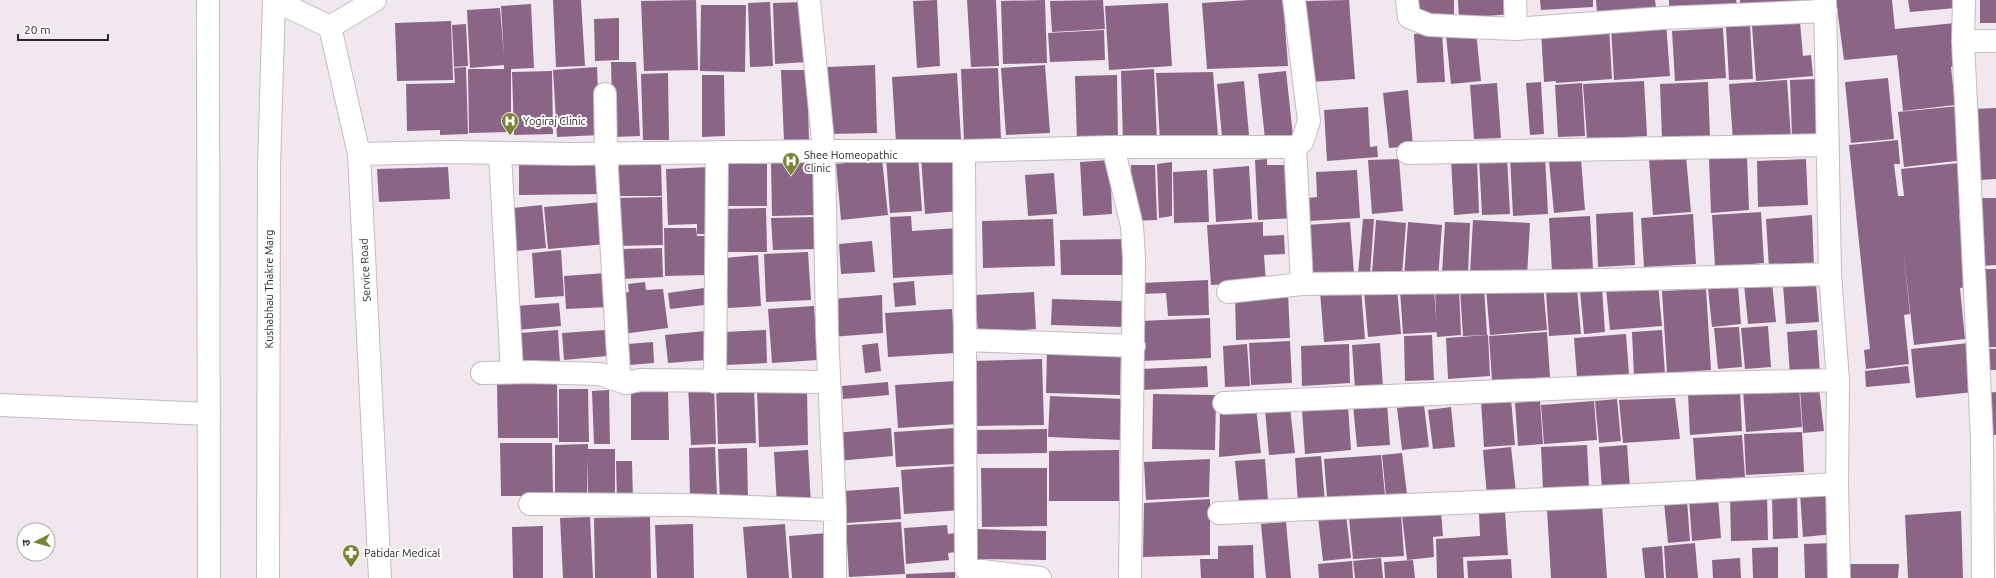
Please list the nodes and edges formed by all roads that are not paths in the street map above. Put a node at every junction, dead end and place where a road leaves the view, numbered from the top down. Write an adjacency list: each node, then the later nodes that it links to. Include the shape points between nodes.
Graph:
1 (208, 0): 39 (street)
2 (274, 0): 11 (street); 46 (street, Kushabhau Thakre Marg, via 269,166)
3 (375, 0): 11 (street)
4 (809, 0): 19 (street)
5 (1294, 0): 18 (street, via 1309,121 1302,142)
6 (1407, 0): 12 (street, via 1409,17 1429,25)
7 (1515, 0): 12 (street)
8 (1964, 0): 13 (street)
9 (1826, 6): 10 (street); 16 (street)
10 (1663, 9): 12 (street)
11 (330, 27): 23 (street, Service Road)
12 (1516, 29)
13 (1964, 41): 14 (street); 40 (street)
14 (1996, 41)
15 (605, 94): 25 (street)
16 (1828, 145): 22 (street); 26 (street)
17 (1113, 147): 18 (street); 20 (street); 30 (street, via 1132,226)
18 (1295, 147): 27 (street)
19 (824, 151): 20 (street); 21 (street); 35 (street)
20 (964, 151): 29 (street)
21 (717, 153): 25 (street); 34 (street)
22 (1408, 153)
23 (359, 154): 24 (street); 47 (street, Service Road)
24 (500, 154): 25 (street); 31 (street)
25 (606, 154): 36 (street, via 619,373)
26 (1830, 274): 27 (street, via 1567,281); 33 (street)
27 (1302, 284): 28 (street)
28 (1228, 292)
29 (965, 340): 30 (street); 49 (street, via 966,568)
30 (1134, 346): 50 (street)
31 (512, 372): 32 (street); 36 (street, via 600,374)
32 (482, 373)
33 (1838, 380): 37 (street, via 1669,384); 41 (street)
34 (715, 382): 35 (street); 36 (street, via 640,380)
35 (828, 382): 43 (street)
36 (626, 383)
37 (1224, 403)
38 (0, 405): 39 (street)
39 (209, 414): 45 (street)
40 (1989, 440): 52 (street)
41 (1837, 484): 44 (street); 51 (street)
42 (530, 504): 43 (street, via 686,505)
43 (835, 510): 48 (street)
44 (1219, 513)
45 (209, 578)
46 (268, 578)
47 (380, 578)
48 (835, 578)
49 (1040, 578)
50 (1130, 578)
51 (1839, 578)
52 (1983, 578)

